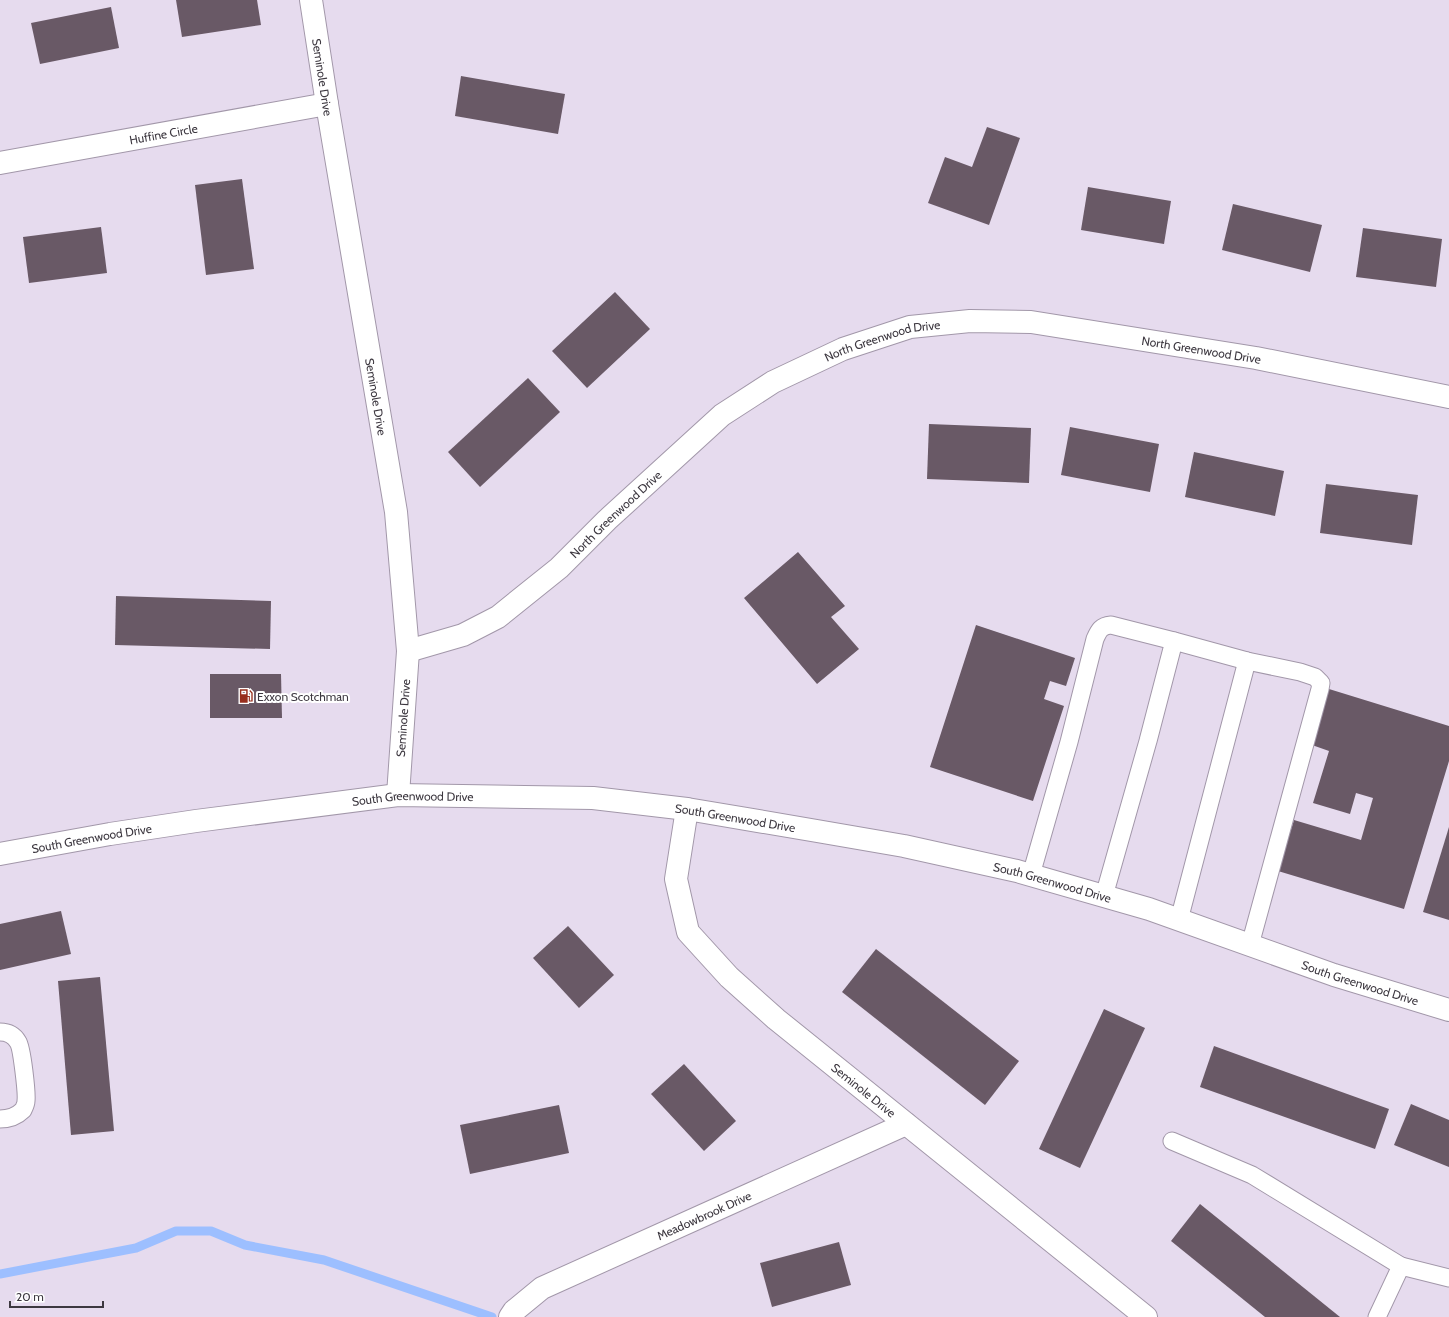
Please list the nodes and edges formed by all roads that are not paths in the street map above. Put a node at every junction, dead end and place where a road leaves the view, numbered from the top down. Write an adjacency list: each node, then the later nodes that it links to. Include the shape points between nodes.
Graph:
1 (311, 0): 2 (street, Seminole Drive)
2 (327, 104): 3 (street, Huffine Circle); 6 (street, Seminole Drive, via 396,512)
3 (0, 163)
4 (1449, 397): 6 (street, North Greenwood Drive, via 1256,358 1031,322 970,321 910,327 843,349 773,382 722,415 607,520 559,568 498,617 463,635)
5 (1174, 641): 7 (lane); 11 (lane, via 1111,625 1099,629); 12 (lane)
6 (408, 651): 8 (street, Seminole Drive)
7 (1247, 661): 13 (lane); 14 (lane, via 1300,672 1315,677 1321,683)
8 (398, 795): 9 (street, South Greenwood Drive, via 593,798); 10 (street, South Greenwood Drive, via 196,821)
9 (687, 809): 11 (street, South Greenwood Drive, via 904,846); 18 (street, Seminole Drive, via 676,879 688,932 729,977 776,1019)
10 (0, 854)
11 (1031, 876): 12 (street, South Greenwood Drive)
12 (1104, 896): 13 (street, South Greenwood Drive)
13 (1179, 920): 14 (street, South Greenwood Drive)
14 (1250, 945): 15 (street, South Greenwood Drive, via 1334,975)
15 (1449, 1010)
16 (0, 1032): 17 (lane, via 7,1032 19,1043 26,1101 23,1109 13,1117)
17 (0, 1119)
18 (906, 1124): 22 (street, Meadowbrook Drive, via 542,1288); 23 (street, Seminole Drive)
19 (1172, 1141): 20 (lane, via 1252,1175)
20 (1401, 1266): 21 (lane); 24 (lane)
21 (1449, 1278)
22 (512, 1314)
23 (1146, 1317)
24 (1377, 1317)

